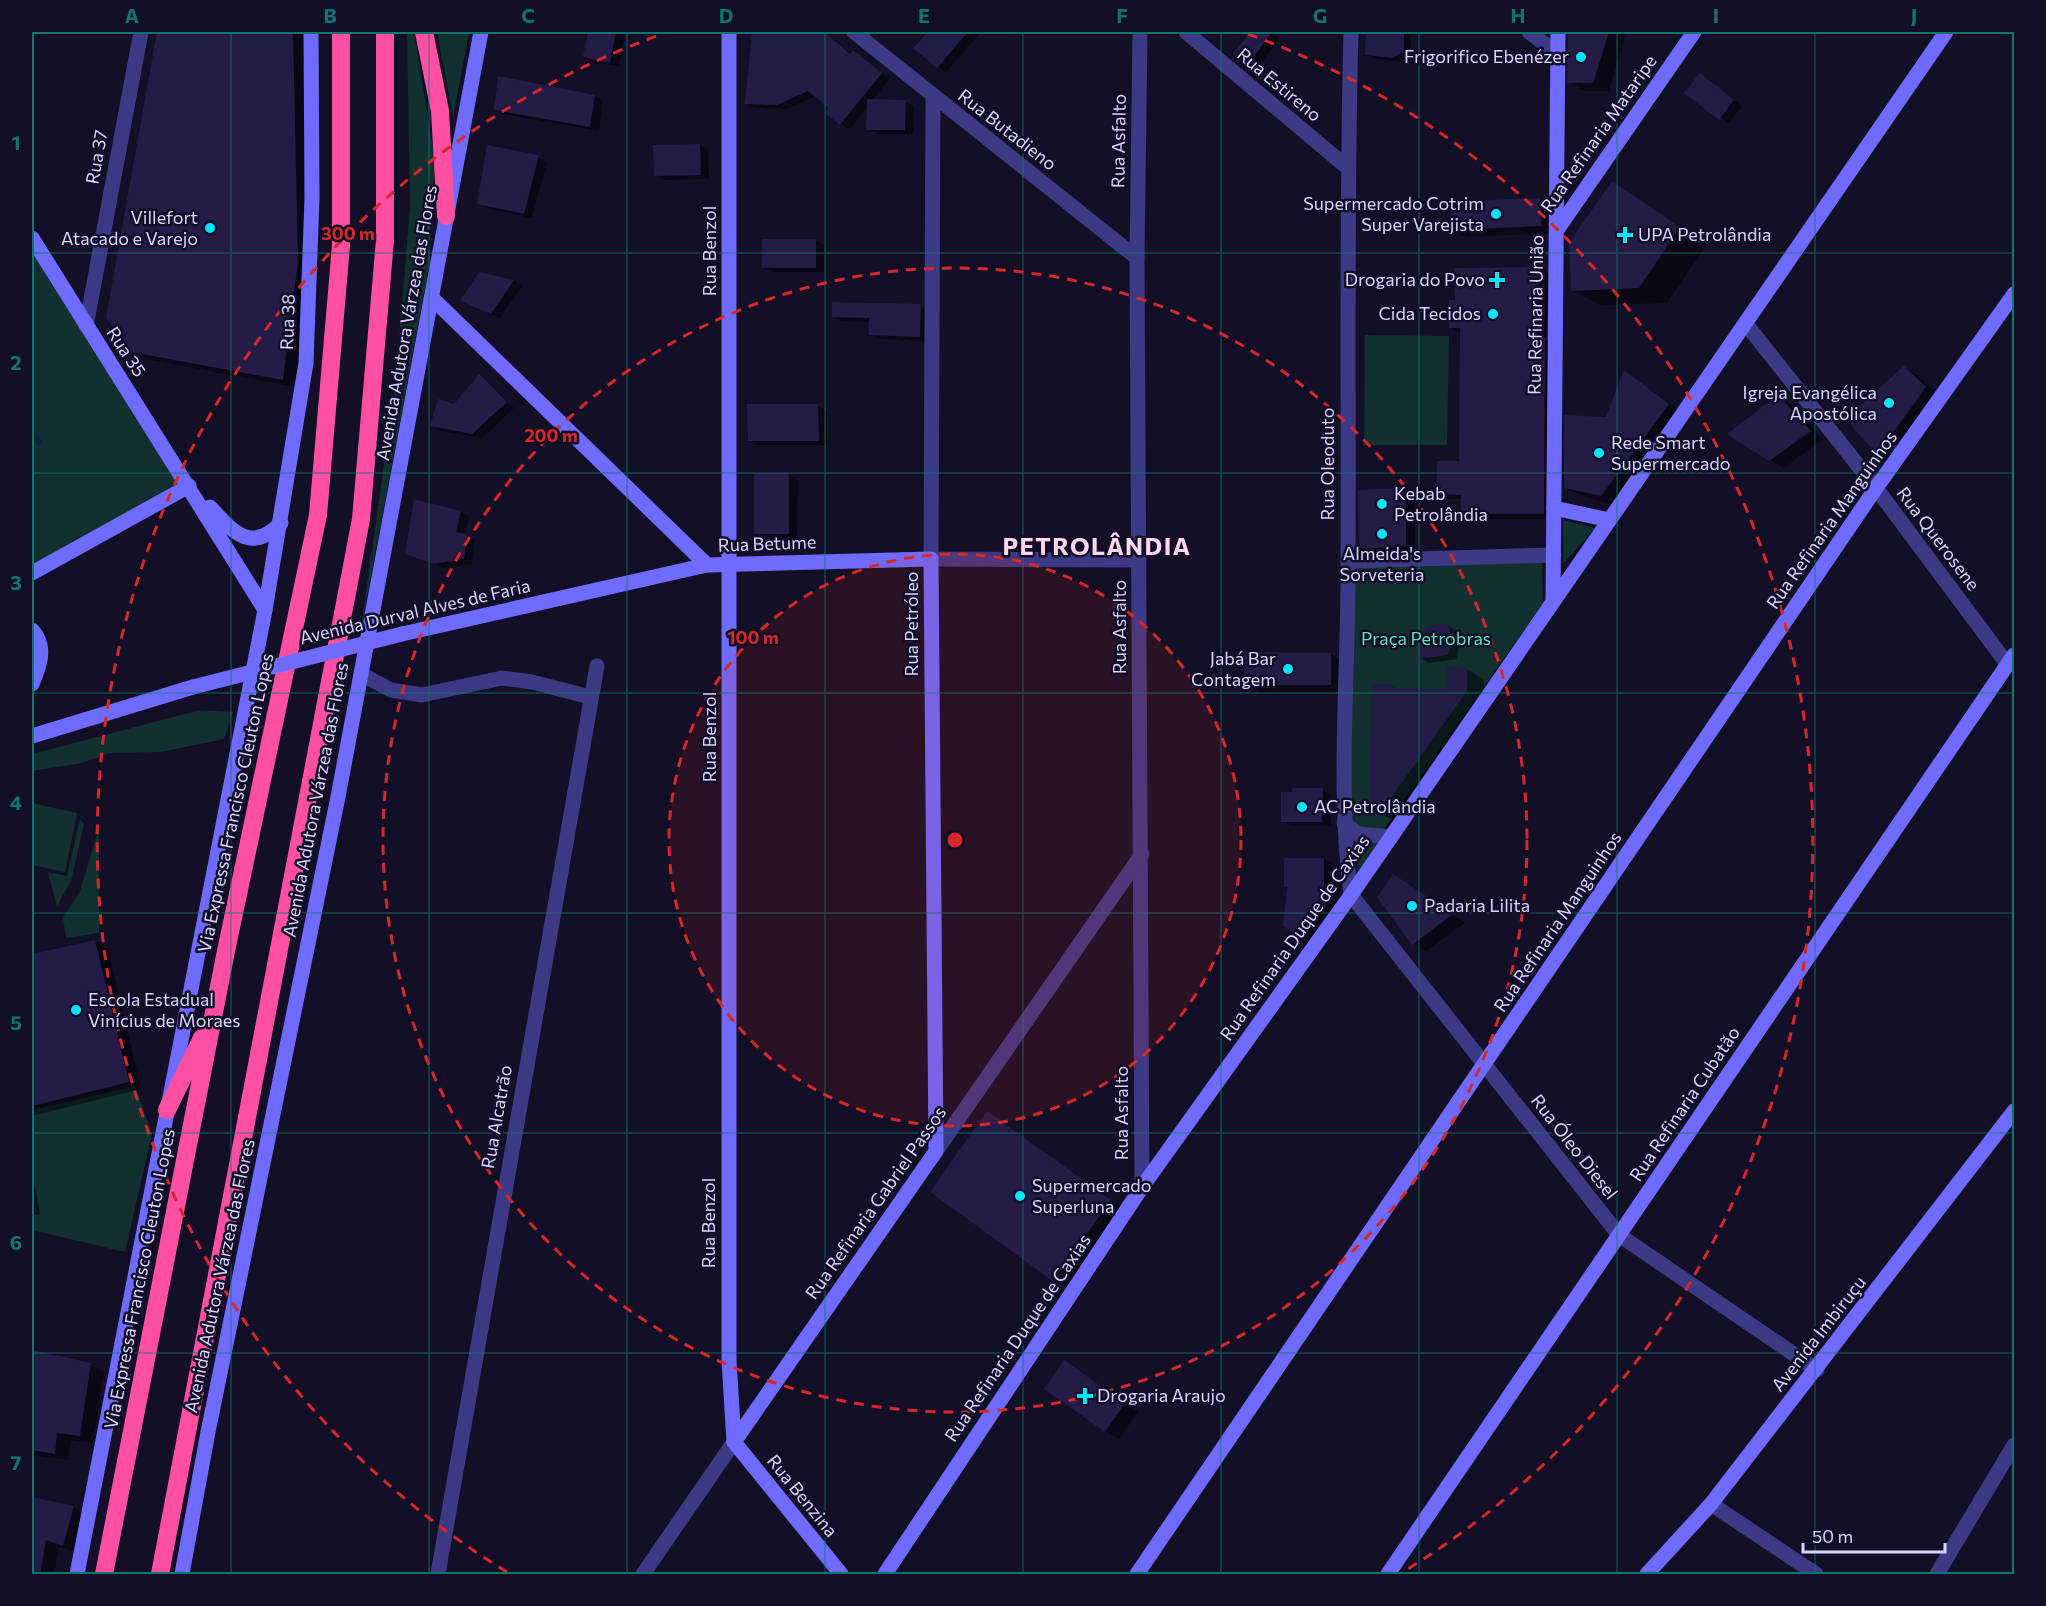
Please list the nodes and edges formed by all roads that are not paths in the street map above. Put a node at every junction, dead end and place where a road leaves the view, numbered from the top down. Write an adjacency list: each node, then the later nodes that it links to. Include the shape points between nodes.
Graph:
1 (141, 32): 26 (street, Rua 37)
2 (311, 32): 31 (street, Rua 38, via 312,198 306,363)
3 (342, 32): 52 (highway, Via Expressa Francisco Cleuton Lopes, via 341,245 318,515)
4 (385, 32): 65 (highway, via 385,240 361,519)
5 (424, 32): 19 (highway, via 440,111)
6 (481, 32): 19 (street, Avenida Adutora Várzea das Flores)
7 (729, 32): 36 (street, Rua Benzol)
8 (854, 32): 17 (street, Rua Butadieno)
9 (1140, 32): 22 (street, Rua Asfalto)
10 (1186, 32): 18 (street, Rua Estireno)
11 (1351, 32): 18 (street, Rua Oleoduto)
12 (1529, 32): 16 (street)
13 (1558, 32): 16 (street, Rua Refinaria União)
14 (1694, 32): 20 (street, Rua Refinaria Mataripe)
15 (1946, 32): 25 (street, Rua Refinaria Duque de Caxias)
16 (1558, 54): 20 (street, Rua Refinaria União)
17 (933, 97): 22 (street, Rua Butadieno); 33 (street, Rua Petróleo)
18 (1348, 168): 35 (street, Rua Oleoduto)
19 (446, 216): 24 (street, Avenida Adutora Várzea das Flores)
20 (1557, 230): 29 (street, Rua Refinaria União)
21 (32, 238): 26 (street, Rua 35)
22 (1137, 258): 34 (street, Rua Asfalto)
23 (2014, 294): 28 (street, Rua Refinaria Manguinhos)
24 (433, 299): 37 (street, Rua Betume); 44 (street, Avenida Adutora Várzea das Flores)
25 (1746, 324): 28 (street, Rua Querosene); 30 (street, Rua Refinaria Duque de Caxias)
26 (86, 326): 27 (street, Rua 35)
27 (189, 486): 31 (street, Rua 35, via 228,527 251,539 268,536); 38 (street); 40 (street, Rua 35)
28 (1876, 488): 42 (street, Rua Querosene); 53 (street, Rua Refinaria Manguinhos)
29 (1554, 508): 30 (street); 32 (street, Rua Refinaria União)
30 (1609, 520): 39 (street, Rua Refinaria Duque de Caxias)
31 (281, 523): 40 (street, Rua 38)
32 (1554, 555): 35 (street); 39 (street, Rua Refinaria União)
33 (931, 559): 34 (street, Rua Betume); 36 (street, Rua Betume); 56 (street, Rua Petróleo)
34 (1139, 560): 50 (street, Rua Asfalto)
35 (1348, 561): 48 (street, Rua Oleoduto)
36 (730, 565): 37 (street, Rua Betume); 60 (street, Rua Benzol, via 729,1361)
37 (706, 566): 47 (street, Avenida Durval Alves de Faria, bridge, via 402,634 193,687)
38 (32, 573)
39 (1553, 600): 49 (street, Rua Refinaria Duque de Caxias)
40 (265, 610): 54 (street)
41 (32, 630): 45 (street, via 42,651)
42 (2011, 660): 58 (street, Rua Refinaria Cubatão)
43 (597, 666): 46 (street, Rua Alcatrão)
44 (361, 674): 46 (street, via 390,690 422,695 502,678); 66 (street, Avenida Adutora Várzea das Flores)
45 (32, 684)
46 (590, 697): 67 (street, Rua Alcatrão)
47 (32, 736)
48 (1344, 824): 49 (street, via 1358,834); 51 (street, Rua Oleoduto)
49 (1391, 837): 51 (street, Rua Refinaria Duque de Caxias)
50 (1142, 854): 56 (street, Rua Refinaria Gabriel Passos); 57 (street, Rua Asfalto)
51 (1351, 895): 53 (street, Rua Óleo Diesel); 57 (street, Rua Refinaria Duque de Caxias)
52 (213, 1014): 54 (highway); 64 (highway, Via Expressa Francisco Cleuton Lopes)
53 (1485, 1065): 58 (street, Rua Óleo Diesel); 71 (street, Rua Refinaria Manguinhos)
54 (167, 1110): 63 (street)
55 (2014, 1111): 59 (street, Avenida Imbiruçu)
56 (936, 1151): 60 (street, Rua Refinaria Gabriel Passos)
57 (1142, 1186): 70 (street, Rua Refinaria Duque de Caxias)
58 (1619, 1235): 59 (street, Rua Óleo Diesel); 72 (street, Rua Refinaria Cubatão)
59 (1817, 1370): 62 (street, Avenida Imbiruçu)
60 (734, 1443): 68 (street, Rua Refinaria Gabriel Passos); 69 (street, Rua Benzina)
61 (2014, 1445): 75 (street)
62 (1711, 1504): 73 (street, Avenida Imbiruçu); 74 (street)
63 (77, 1575)
64 (104, 1575)
65 (160, 1575)
66 (182, 1575)
67 (438, 1575)
68 (643, 1575)
69 (841, 1575)
70 (885, 1575)
71 (1137, 1575)
72 (1388, 1575)
73 (1647, 1575)
74 (1816, 1575)
75 (1937, 1575)

